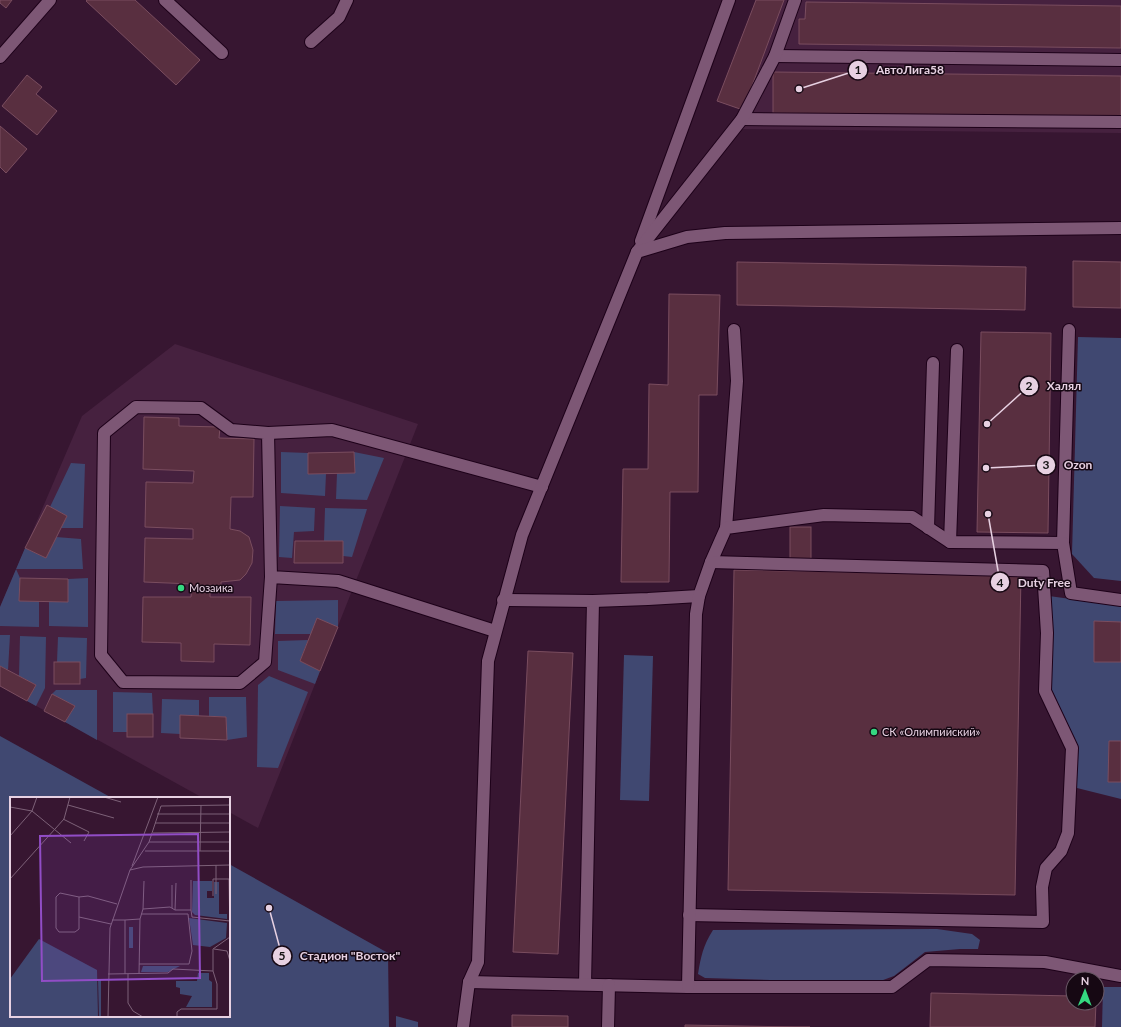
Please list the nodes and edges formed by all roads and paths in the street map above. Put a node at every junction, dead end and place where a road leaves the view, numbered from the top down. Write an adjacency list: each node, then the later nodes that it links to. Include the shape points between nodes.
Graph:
1 (50, 0): 9 (street)
2 (165, 0): 7 (street)
3 (347, 0): 6 (street, via 339,17)
4 (729, 0): 14 (street)
5 (796, 0): 8 (street)
6 (311, 42)
7 (222, 53)
8 (775, 56): 10 (street); 11 (street)
9 (0, 57)
10 (1121, 60)
11 (742, 119): 12 (street); 14 (street)
12 (1121, 122)
13 (1121, 228): 14 (street, via 725,233 687,237)
14 (637, 252): 20 (street)
15 (734, 330): 21 (street, via 737,381)
16 (1069, 330): 24 (street)
17 (957, 350): 23 (street)
18 (933, 363): 22 (street)
19 (268, 433): 20 (street, via 332,430); 26 (street); 26 (street, via 231,430 201,408 136,407 104,433 101,655 123,682 240,683 265,662)
20 (542, 487): 28 (street, via 522,535)
21 (726, 528): 22 (street, via 824,515 912,517); 25 (street)
22 (928, 528): 23 (street)
23 (950, 542): 24 (street)
24 (1063, 544): 29 (street, via 1071,593)
25 (711, 562): 27 (street); 32 (street, via 1042,571 1047,633 1045,690 1072,748 1068,833 1061,851 1046,868 1042,887 1044,922)
26 (271, 577): 31 (street, via 338,580)
27 (699, 596): 30 (street); 32 (street, via 696,614)
28 (504, 600): 30 (street); 31 (street)
29 (1121, 600)
30 (593, 601): 35 (street)
31 (495, 631): 34 (street, via 488,661 478,962)
32 (689, 915): 37 (street)
33 (1121, 976): 37 (street, via 1045,962 928,960 892,987)
34 (469, 982): 35 (street); 38 (street)
35 (585, 984): 36 (street)
36 (609, 985): 37 (street); 39 (street)
37 (688, 987)
38 (463, 1027)
39 (608, 1027)

